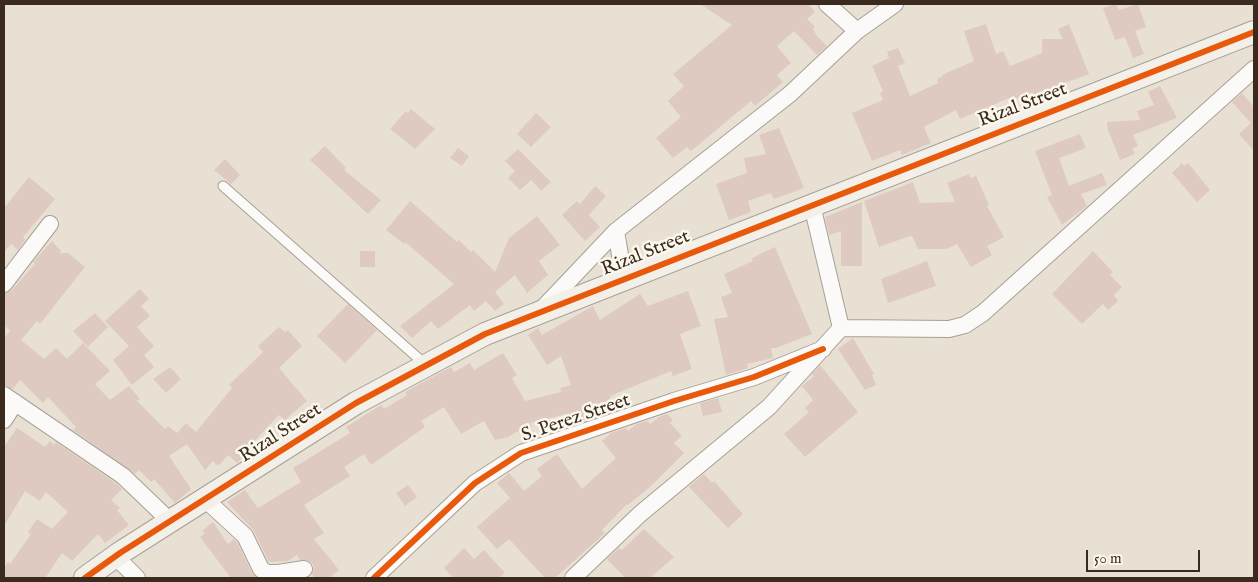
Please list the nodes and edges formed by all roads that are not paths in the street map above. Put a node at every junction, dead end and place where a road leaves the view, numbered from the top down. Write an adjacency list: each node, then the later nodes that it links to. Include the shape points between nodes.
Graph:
1 (827, 4): 3 (street)
2 (895, 4): 3 (street)
3 (857, 31): 9 (street, via 790,94)
4 (1252, 37): 7 (street, Rizal Street)
5 (1254, 69): 13 (street, via 983,313 965,325 949,329)
6 (223, 186): 15 (lane)
7 (812, 205): 10 (street, Rizal Street); 13 (street)
8 (50, 224): 11 (street)
9 (616, 231): 10 (street); 12 (street)
10 (624, 279): 12 (street, Rizal Street)
11 (4, 284)
12 (540, 312): 15 (street, Rizal Street, via 484,334)
13 (842, 328): 14 (street)
14 (823, 349): 24 (street, S. Perez Street, via 754,377 674,400 521,453 476,482); 25 (street, via 769,407 640,514)
15 (426, 365): 18 (street, Rizal Street, via 356,403)
16 (9, 399): 17 (street); 19 (street, via 123,476)
17 (4, 420)
18 (206, 500): 19 (street, Rizal Street); 21 (street, via 245,536 261,569 267,573)
19 (171, 522): 20 (street, Rizal Street)
20 (115, 556): 22 (street, Rizal Street); 23 (street)
21 (304, 569)
22 (85, 578)
23 (137, 578)
24 (374, 578)
25 (573, 578)

